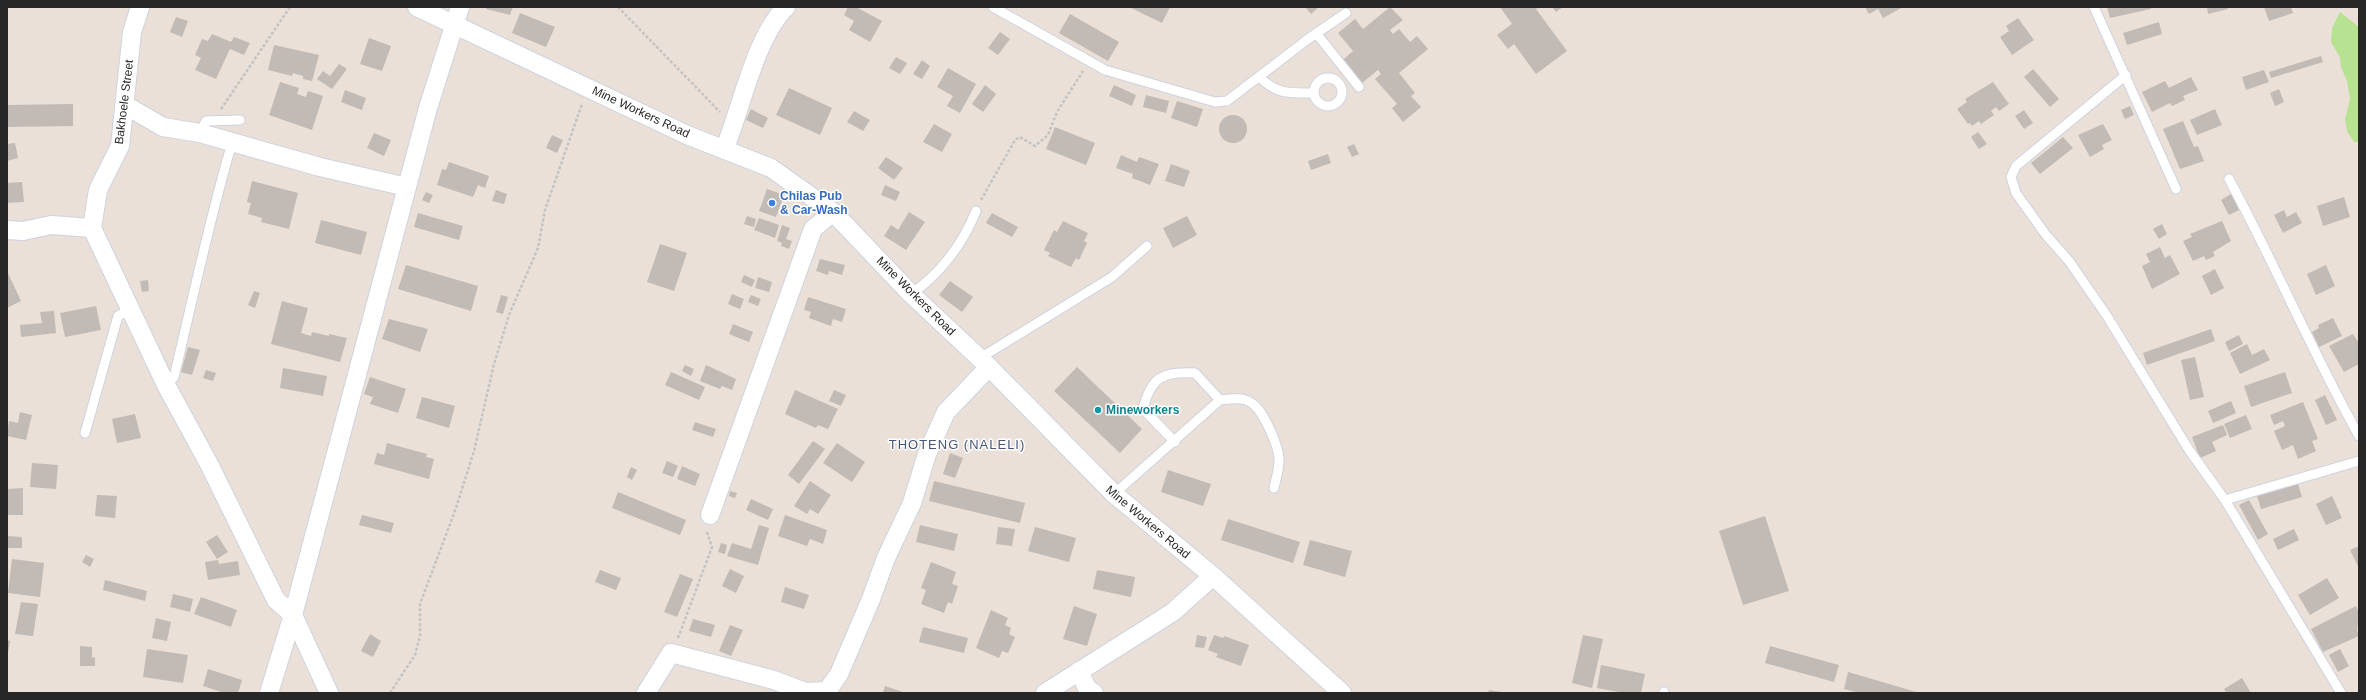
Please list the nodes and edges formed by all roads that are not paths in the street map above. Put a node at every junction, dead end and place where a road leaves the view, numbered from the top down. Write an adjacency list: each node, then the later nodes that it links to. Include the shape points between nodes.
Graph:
1 (140, 7): 15 (street, Bakhoele Street, via 132,32)
2 (417, 7): 7 (street, Mine Workers Road)
3 (786, 7): 19 (street, via 766,37 746,84 736,122)
4 (994, 7): 10 (lane, via 1105,70 1215,102 1227,101)
5 (2094, 7): 9 (lane)
6 (1346, 13): 8 (lane)
7 (458, 15): 19 (street, Mine Workers Road, via 586,86); 21 (street, via 428,108)
8 (1316, 33): 10 (lane); 11 (lane)
9 (2126, 75): 22 (lane); 40 (lane, via 2016,166 2011,177 2016,193 2046,235 2069,261 2107,316 2185,443)
10 (1259, 77): 14 (lane, via 1280,92)
11 (1351, 78): 12 (lane); 13 (lane)
12 (1341, 86): 14 (lane, via 1332,78 1326,78 1318,83); 14 (lane, via 1341,98 1333,106 1322,105)
13 (1359, 88)
14 (1314, 92)
15 (125, 105): 17 (street, via 163,127); 25 (street, Bakhoele Street, via 120,146 98,190)
16 (240, 120): 17 (lane, via 206,121)
17 (200, 133): 18 (street)
18 (232, 143): 21 (street); 32 (lane, via 211,213 201,270 174,377)
19 (724, 150): 24 (street, Mine Workers Road, via 771,168)
20 (2229, 179): 35 (lane)
21 (407, 187): 43 (street)
22 (2176, 189)
23 (976, 211): 29 (lane, via 968,233 949,259 924,285)
24 (834, 212): 29 (street, Mine Workers Road); 41 (street, via 813,229)
25 (92, 228): 26 (street, via 51,225); 30 (street)
26 (15, 231): 27 (street)
27 (7, 238)
28 (1147, 246): 31 (lane, via 1112,277)
29 (911, 294): 31 (street, Mine Workers Road)
30 (130, 309): 32 (street); 34 (lane, via 118,316)
31 (985, 363): 39 (street, Mine Workers Road); 47 (street, via 946,412 927,454 912,503 886,558 839,674 827,691 805,692 774,680 672,653)
32 (166, 385): 43 (street, via 276,600)
33 (1220, 400): 36 (lane); 36 (lane, via 1195,373 1176,372 1159,378 1148,390 1143,409); 38 (lane, via 1241,398 1253,403 1264,418 1279,459)
34 (85, 433)
35 (2359, 436)
36 (1175, 442): 39 (lane)
37 (2359, 460): 40 (lane)
38 (1274, 488)
39 (1114, 494): 42 (street, Mine Workers Road)
40 (2225, 500): 51 (lane)
41 (710, 515)
42 (1213, 576): 44 (street, via 1173,612); 50 (street, Mine Workers Road)
43 (293, 615): 45 (street); 46 (street)
44 (1079, 671): 48 (street); 49 (street, via 1087,688)
45 (269, 693)
46 (329, 693)
47 (646, 693)
48 (1044, 693)
49 (1094, 693)
50 (1342, 693)
51 (2341, 693)

